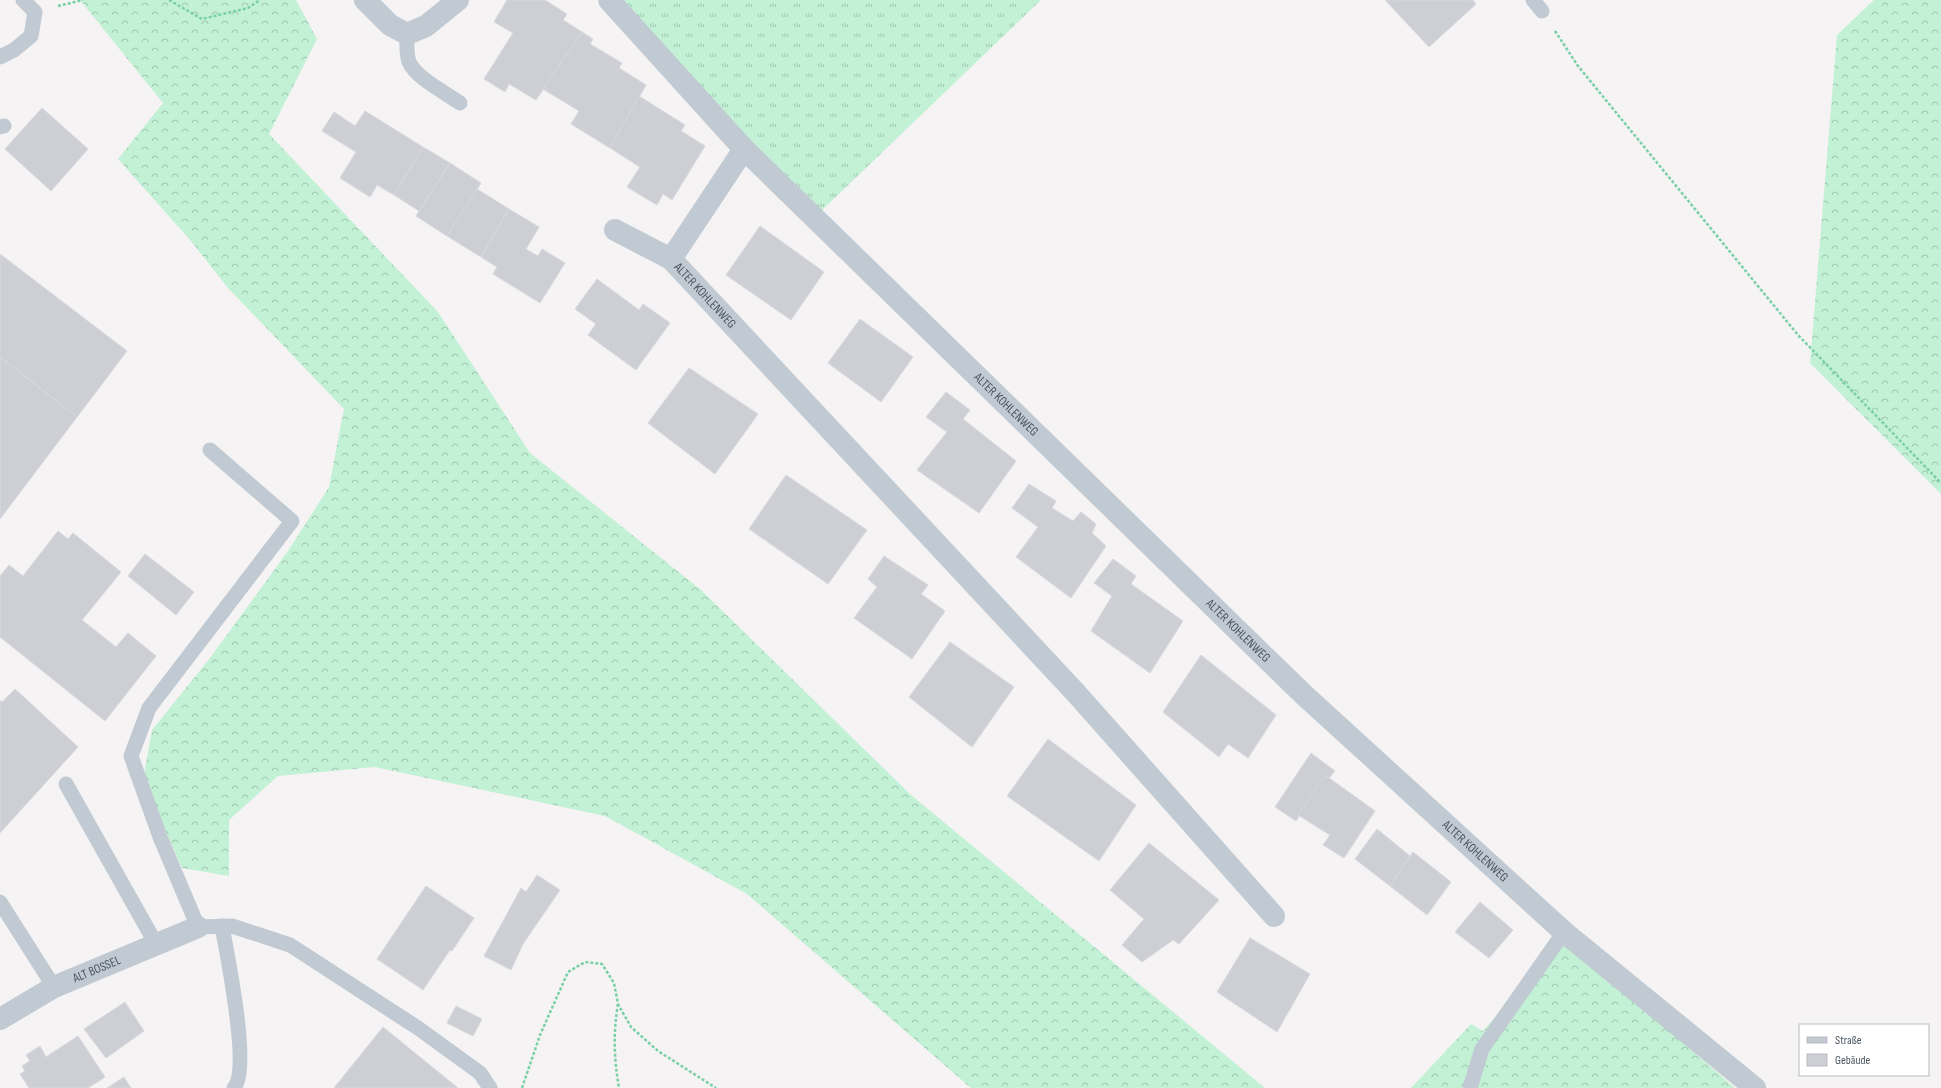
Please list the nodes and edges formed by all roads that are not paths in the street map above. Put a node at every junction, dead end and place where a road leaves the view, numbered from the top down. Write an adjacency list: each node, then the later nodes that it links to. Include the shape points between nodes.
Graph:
1 (23, 0): 6 (lane, via 35,12 31,36 14,50)
2 (365, 0): 5 (street, via 390,25)
3 (458, 0): 5 (street, via 426,26)
4 (609, 0): 8 (street, ALTER KOHLENWEG)
5 (407, 34): 7 (lane, via 409,63 421,77)
6 (0, 56)
7 (460, 103)
8 (744, 149): 10 (street, ALTER KOHLENWEG); 17 (street, ALTER KOHLENWEG, via 1303,694)
9 (615, 230): 10 (street, ALTER KOHLENWEG)
10 (671, 259): 14 (street, ALTER KOHLENWEG, via 1075,692)
11 (210, 450): 16 (lane, via 292,521 149,708 131,756 160,837)
12 (66, 784): 18 (lane)
13 (0, 902): 19 (lane)
14 (1274, 916)
15 (222, 926): 16 (lane); 21 (lane, via 240,1044 241,1070); 22 (lane, via 232,926 290,945 418,1028 480,1073)
16 (198, 927): 18 (street, ALT BOSSEL)
17 (1564, 932): 23 (lane, via 1482,1049); 24 (street, ALTER KOHLENWEG)
18 (156, 944): 19 (street, ALT BOSSEL)
19 (54, 987): 20 (street, ALT BOSSEL)
20 (0, 1019)
21 (234, 1088)
22 (490, 1088)
23 (1470, 1088)
24 (1755, 1088)

